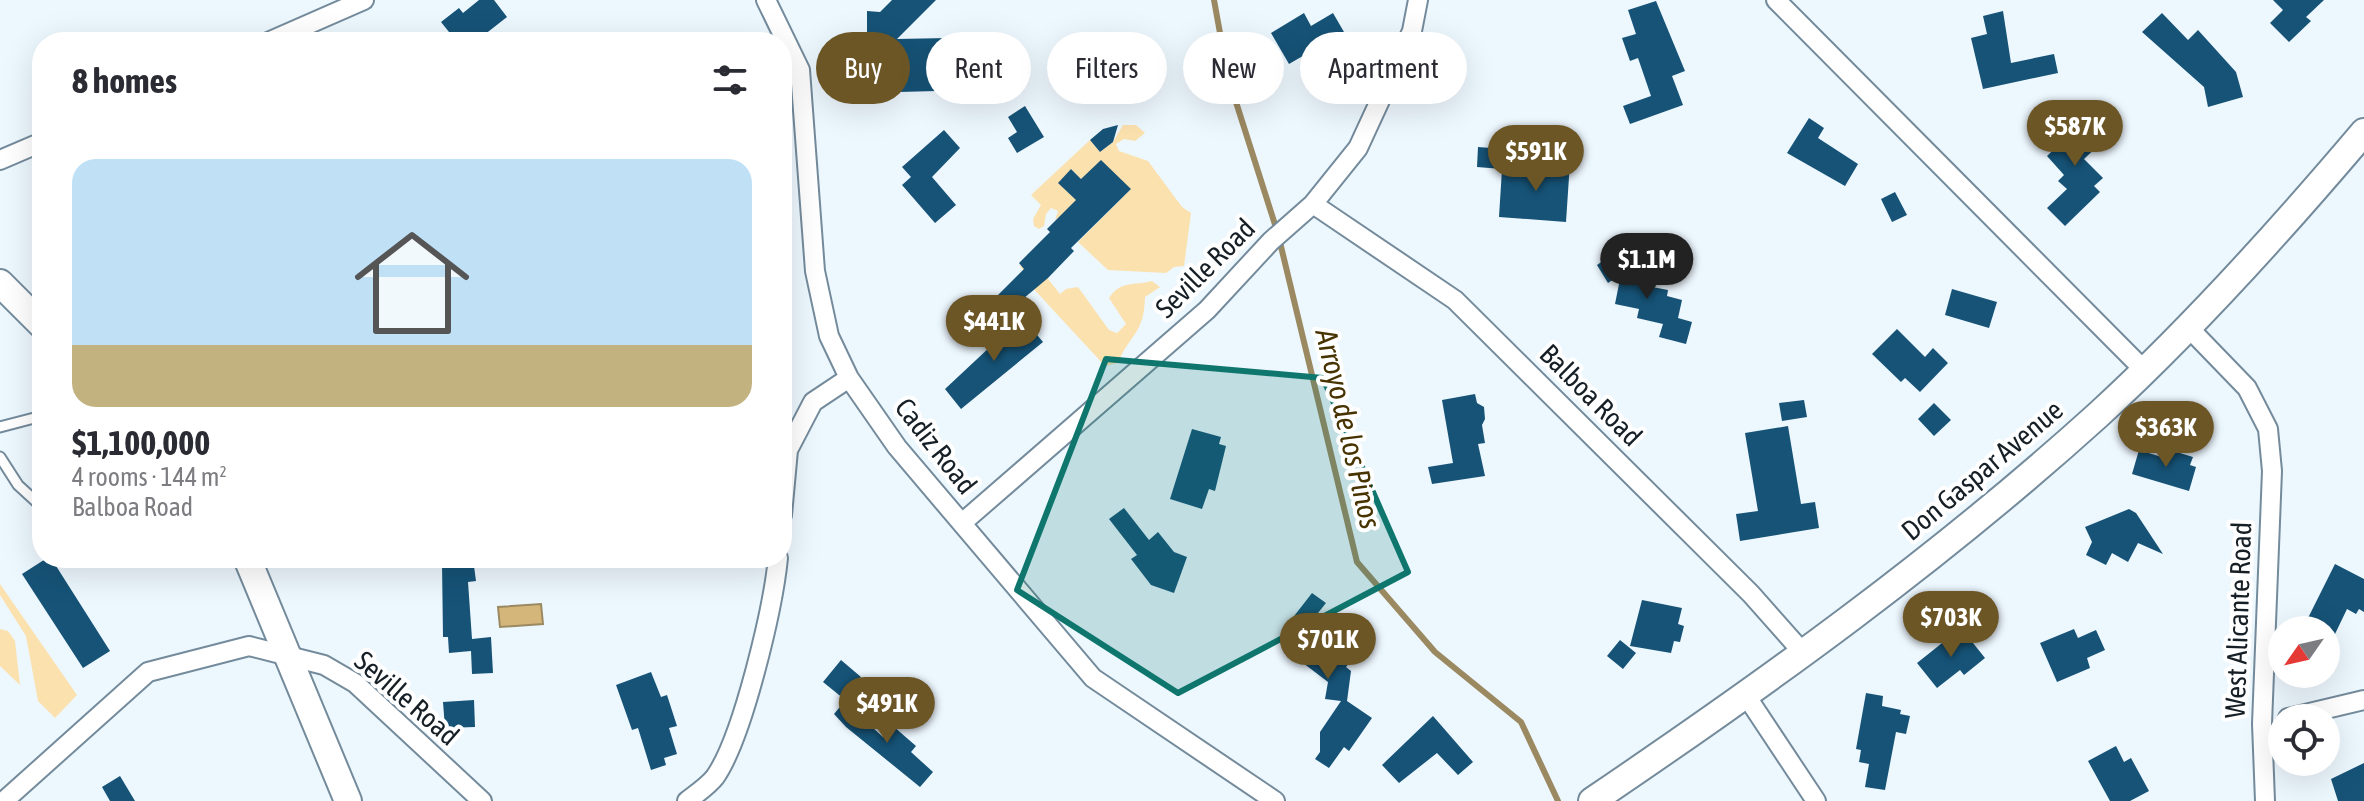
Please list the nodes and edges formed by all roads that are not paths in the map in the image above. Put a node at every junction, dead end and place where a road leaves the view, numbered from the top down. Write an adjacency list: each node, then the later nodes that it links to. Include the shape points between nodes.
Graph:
1 (364, 0): 5 (street)
2 (766, 0): 6 (street, Cadiz Road)
3 (1418, 0): 11 (street, Seville Road, via 1412,31 1358,148)
4 (1776, 0): 15 (street)
5 (291, 32)
6 (782, 32)
7 (792, 54): 16 (street, Cadiz Road, via 800,70 815,271 829,336)
8 (2364, 132): 14 (street, Don Gaspar Avenue)
9 (32, 146): 10 (street)
10 (0, 160)
11 (1313, 204): 22 (street, Seville Road, via 1207,310); 26 (street, Balboa Road, via 1455,300 1751,594)
12 (0, 283): 13 (street)
13 (32, 315)
14 (2187, 326): 15 (street, Don Gaspar Avenue); 31 (street, West Alicante Road, via 2247,388 2268,429 2272,471)
15 (2145, 371): 26 (street, Don Gaspar Avenue, via 1977,518)
16 (849, 378): 19 (street, via 813,402); 22 (street, Cadiz Road, via 897,447)
17 (32, 419): 18 (lane)
18 (0, 427)
19 (792, 442)
20 (0, 457): 21 (lane)
21 (32, 498)
22 (962, 523): 36 (street, Cadiz Road, via 1093,678)
23 (251, 568): 25 (street)
24 (777, 568): 35 (street, via 733,744 714,779)
25 (287, 653): 32 (street, Seville Road, via 249,646 148,672); 33 (street); 34 (street, Seville Road, via 355,683)
26 (1805, 655): 27 (street, Don Gaspar Avenue)
27 (1747, 697): 37 (street, Don Gaspar Avenue); 38 (street)
28 (2364, 700): 29 (street)
29 (2340, 706)
30 (2268, 723): 31 (street)
31 (2262, 724): 39 (street, West Alicante Road)
32 (4, 801)
33 (348, 801)
34 (482, 801)
35 (687, 801)
36 (1275, 801)
37 (1592, 801)
38 (1816, 801)
39 (2265, 801)

